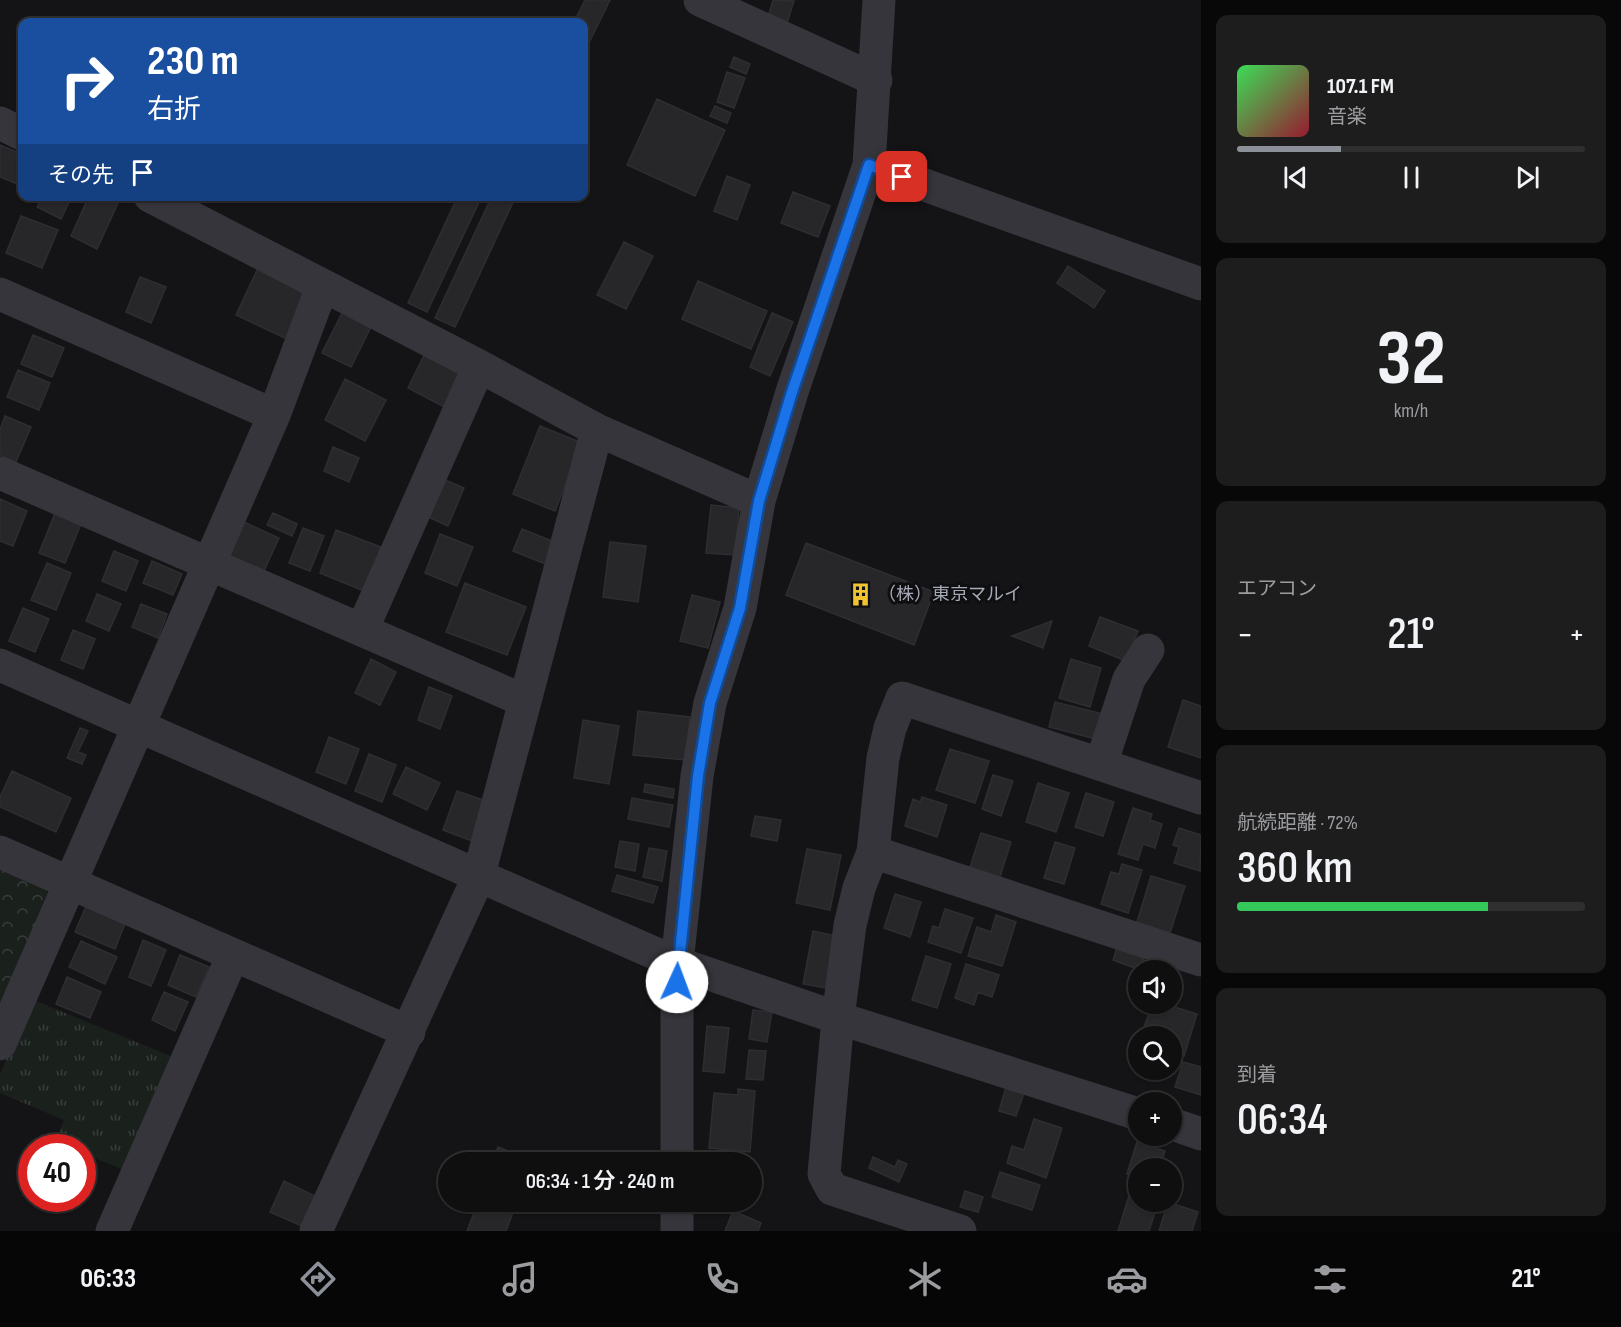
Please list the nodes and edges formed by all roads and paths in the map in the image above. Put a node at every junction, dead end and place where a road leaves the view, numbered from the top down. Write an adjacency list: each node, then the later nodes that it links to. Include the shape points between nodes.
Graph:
1 (700, 0): 3 (street)
2 (879, 0): 4 (street)
3 (752, 11): 4 (street)
4 (876, 80): 7 (street)
5 (0, 123): 6 (street)
6 (18, 132)
7 (869, 165): 9 (street); 16 (street)
8 (159, 201): 10 (street)
9 (1201, 284)
10 (322, 287): 12 (street); 13 (street)
11 (0, 294): 13 (street)
12 (479, 366): 14 (street); 18 (street)
13 (274, 414): 17 (street)
14 (597, 430): 16 (street); 21 (street)
15 (0, 473): 17 (street)
16 (759, 501): 31 (street, via 740,608 710,703)
17 (210, 564): 18 (street); 22 (street)
18 (362, 630): 21 (street)
19 (1148, 650): 23 (street, via 1129,679)
20 (0, 665): 22 (street)
21 (525, 701): 27 (street)
22 (139, 725): 27 (street); 28 (street)
23 (1101, 764): 24 (street); 26 (street, via 902,699 883,758)
24 (1201, 798)
25 (0, 852): 28 (street)
26 (873, 852): 30 (street); 32 (street, via 850,925)
27 (478, 878): 31 (street); 33 (street)
28 (70, 883): 29 (street); 34 (street)
29 (233, 954): 33 (street); 40 (street)
30 (1201, 960)
31 (677, 963): 32 (street); 38 (street)
32 (838, 1018): 35 (street); 43 (street, via 824,1174 832,1189)
33 (409, 1032): 41 (street)
34 (2, 1036)
35 (1128, 1111)
36 (1182, 1127): 37 (street)
37 (1201, 1134)
38 (677, 1152)
39 (677, 1212): 42 (street)
40 (112, 1231)
41 (316, 1231)
42 (677, 1231)
43 (960, 1231)

